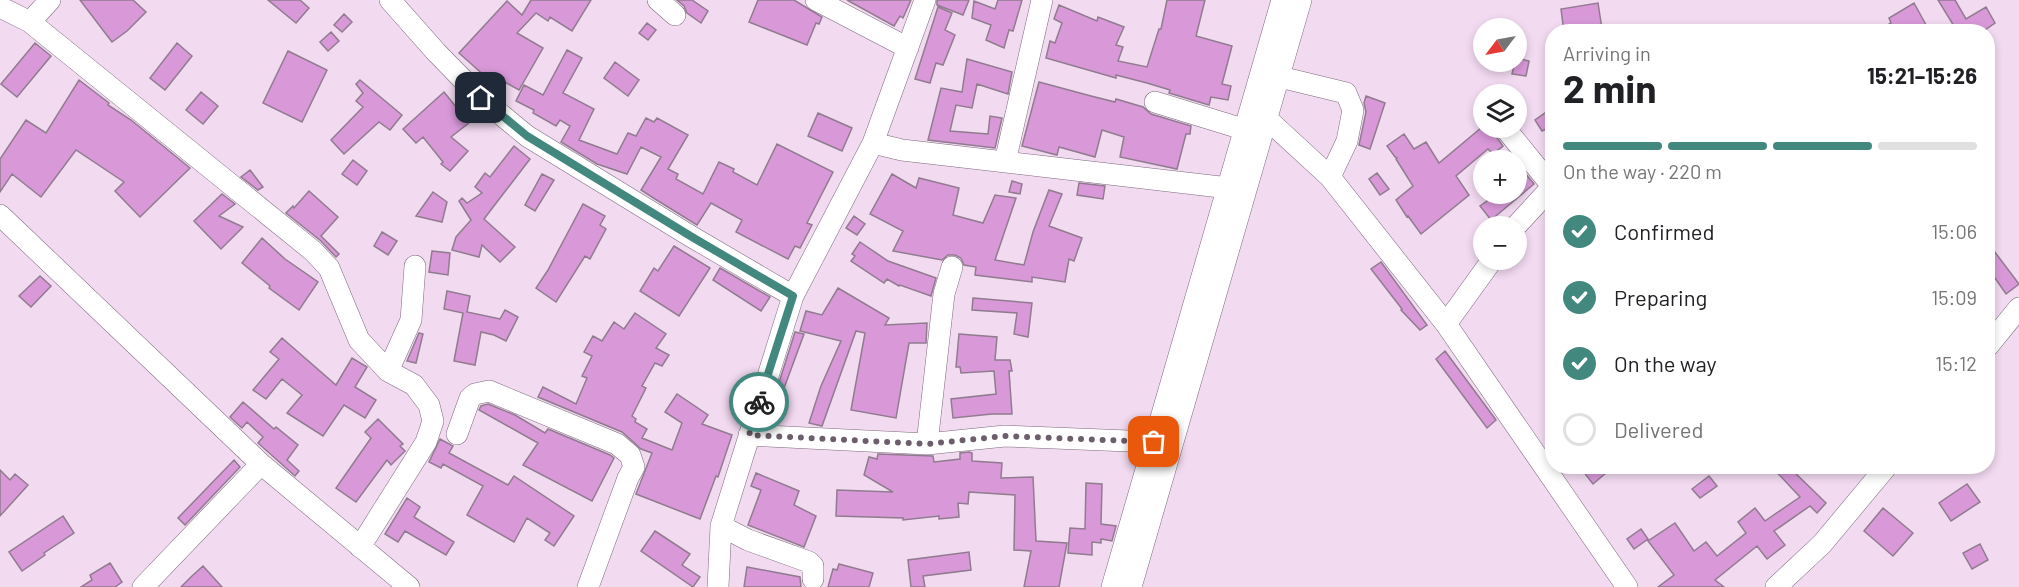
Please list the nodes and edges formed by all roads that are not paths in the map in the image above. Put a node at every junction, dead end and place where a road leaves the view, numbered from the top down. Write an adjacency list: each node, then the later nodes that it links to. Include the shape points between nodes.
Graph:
1 (50, 0): 11 (street)
2 (390, 0): 29 (street, via 481,98 527,136)
3 (658, 0): 10 (street)
4 (816, 0): 12 (street)
5 (926, 0): 12 (street)
6 (1042, 0): 19 (street)
7 (1282, 0): 16 (street)
8 (1301, 0): 13 (street)
9 (0, 7): 11 (street)
10 (675, 15)
11 (30, 22): 33 (street, via 313,251 329,268 359,340)
12 (908, 48): 18 (street)
13 (1280, 77): 15 (street); 20 (street, via 1346,93 1353,110 1347,141)
14 (1155, 102): 16 (street)
15 (1266, 118): 20 (street); 50 (street)
16 (1246, 130): 22 (street)
17 (1513, 138): 21 (street)
18 (873, 143): 19 (street); 29 (street)
19 (1005, 162): 22 (street)
20 (1330, 177): 31 (street)
21 (1545, 177)
22 (1229, 188): 36 (street)
23 (1545, 194): 25 (street)
24 (0, 215): 38 (street)
25 (1525, 216)
26 (416, 266): 33 (street, via 411,320)
27 (952, 267): 37 (street, via 944,294)
28 (1485, 270): 31 (street)
29 (793, 296): 35 (street)
30 (2019, 308): 32 (street)
31 (1446, 324): 39 (street)
32 (1995, 337)
33 (388, 371): 43 (street, via 414,385 429,405 433,422 426,442)
34 (457, 434): 47 (street, via 470,398 489,391 617,444 630,455 634,466)
35 (749, 435): 37 (street); 42 (street)
36 (1154, 442): 37 (street, via 1005,436); 49 (street)
37 (927, 444)
38 (261, 464): 43 (street); 45 (street)
39 (1545, 468)
40 (1549, 474): 51 (street)
41 (1880, 474): 52 (street, via 1822,544)
42 (721, 526): 44 (street, via 809,562); 48 (street)
43 (360, 548): 46 (street)
44 (813, 579)
45 (143, 587)
46 (409, 587)
47 (588, 587)
48 (718, 587)
49 (1112, 587)
50 (1131, 587)
51 (1627, 587)
52 (1776, 587)

